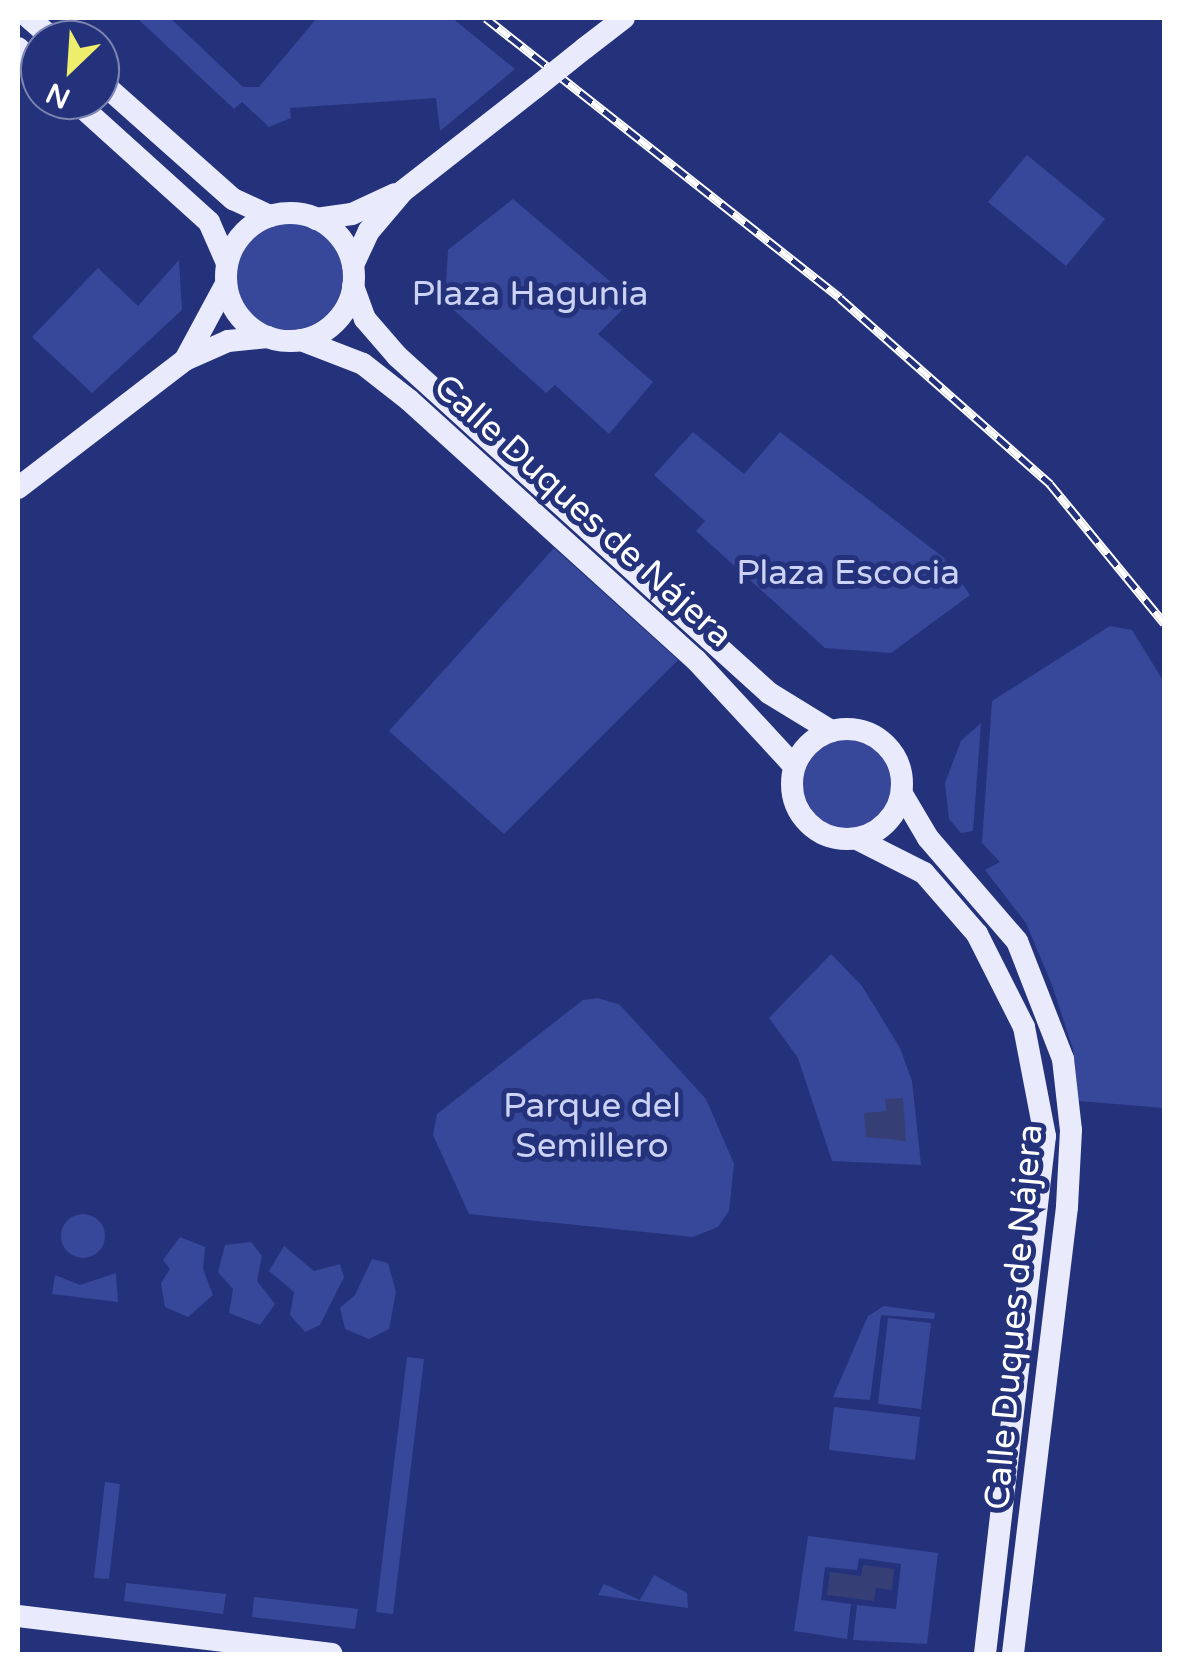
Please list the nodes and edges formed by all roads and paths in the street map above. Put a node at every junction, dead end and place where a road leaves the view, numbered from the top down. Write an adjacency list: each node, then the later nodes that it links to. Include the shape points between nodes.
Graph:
1 (624, 18): 4 (main road, bridge)
2 (120, 99): 5 (main road, via 233,200)
3 (96, 120): 7 (main road, via 209,222)
4 (403, 191): 6 (main road, via 352,214); 8 (main road, via 369,231)
5 (270, 216): 6 (main road); 7 (main road, via 240,238)
6 (316, 219): 8 (main road, via 339,236)
7 (227, 274): 9 (main road, via 242,319); 11 (main road)
8 (353, 276): 10 (main road, via 335,322); 13 (main road, Calle Duques de Nájera, via 364,319 397,356 769,692)
9 (268, 337): 10 (main road); 11 (main road, via 228,341)
10 (301, 340): 14 (main road, Calle Duques de Nájera, via 364,364 409,400 696,660)
11 (185, 360): 12 (main road)
12 (18, 488)
13 (831, 730): 14 (main road, via 808,744); 15 (main road, via 866,732 887,745 900,767)
14 (794, 766): 16 (main road, via 790,784 801,817 830,837)
15 (902, 794): 16 (main road, via 881,828); 20 (main road, Calle Duques de Nájera, via 928,838 1017,941 1062,1058 1071,1130 1067,1206)
16 (857, 839): 19 (main road, Calle Duques de Nájera, via 924,873 977,934 1024,1027 1046,1136)
17 (18, 1616): 18 (main road)
18 (332, 1654)
19 (985, 1654)
20 (1013, 1654)

